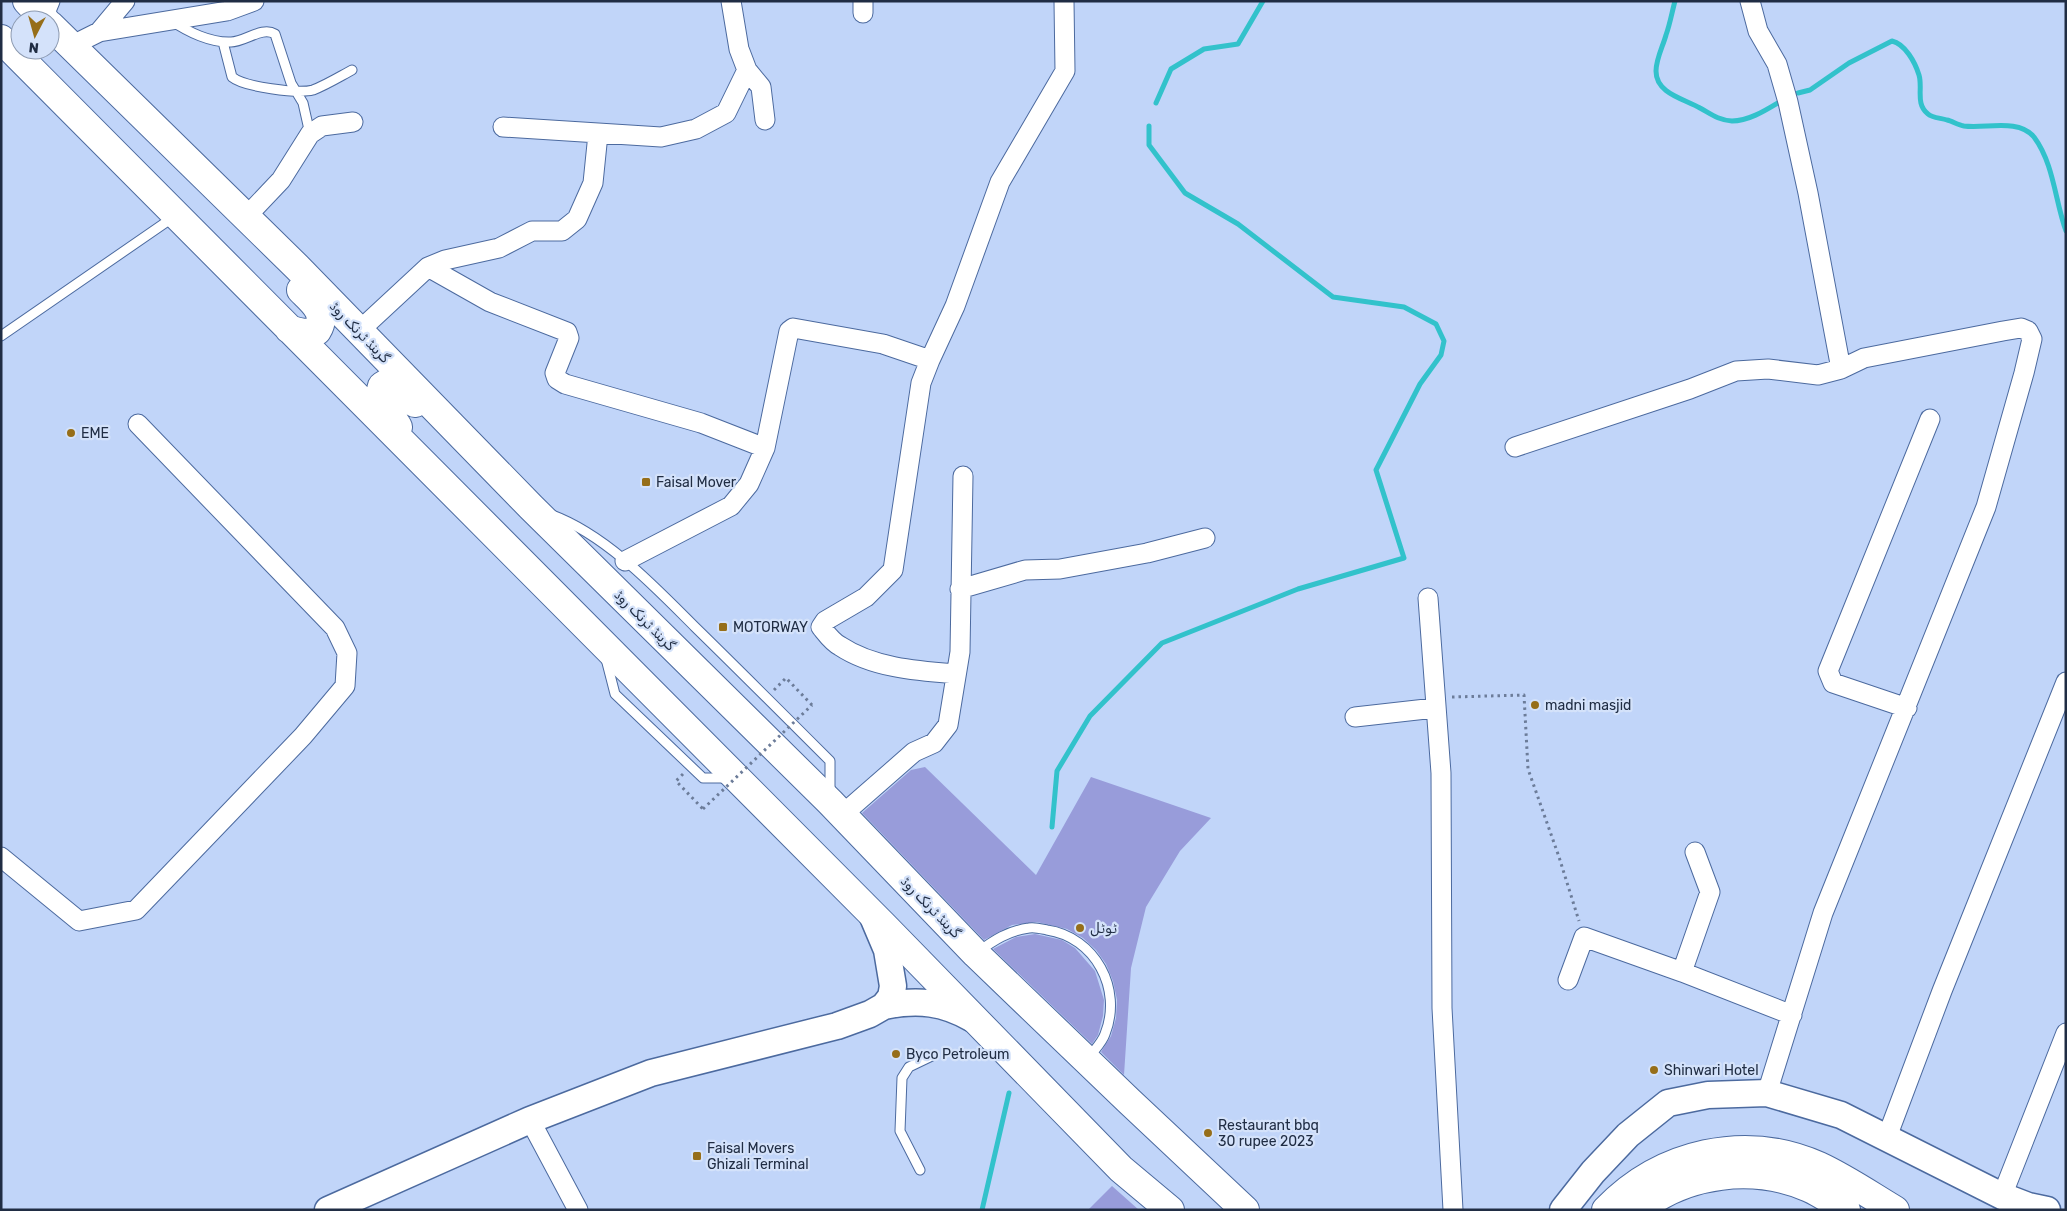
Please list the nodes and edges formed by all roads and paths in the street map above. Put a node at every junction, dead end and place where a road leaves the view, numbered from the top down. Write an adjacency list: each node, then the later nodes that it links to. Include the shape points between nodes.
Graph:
1 (126, 1): 7 (street)
2 (254, 1): 6 (street, via 227,11)
3 (731, 1): 13 (street, via 739,49)
4 (1064, 1): 27 (street, via 1065,71 1000,182 956,306)
5 (1750, 1): 28 (street, via 1758,31 1777,64 1788,102)
6 (170, 20): 7 (street); 10 (lane, via 191,33)
7 (99, 32): 11 (street)
8 (60, 33): 11 (highway, گرینڈ ٹرنک روڈ)
9 (1, 39): 21 (highway)
10 (223, 42): 14 (lane, via 232,77 238,82); 14 (lane, via 234,42 264,31 275,34)
11 (71, 46): 18 (highway, گرینڈ ٹرنک روڈ)
12 (352, 70): 14 (lane, via 312,90)
13 (747, 70): 15 (street, via 761,87); 20 (street, via 726,113 696,129 661,137)
14 (295, 91): 19 (lane, via 303,103)
15 (764, 120)
16 (353, 122): 19 (street, via 322,126)
17 (504, 127): 20 (street)
18 (159, 134): 22 (highway, گرینڈ ٹرنک روڈ); 24 (highway, via 172,161 318,307 321,314 318,330 303,334)
19 (310, 134): 22 (street, via 281,180)
20 (598, 134): 23 (street, via 593,183 577,219 562,231 532,231 499,248)
21 (175, 216): 24 (highway); 26 (lane)
22 (246, 217): 25 (highway, گرینڈ ٹرنک روڈ)
23 (428, 267): 25 (street); 33 (street, via 490,302 567,332 568,338 555,373 557,380 701,423)
24 (289, 330): 36 (highway)
25 (360, 331): 29 (highway, گرینڈ ٹرنک روڈ)
26 (1, 336)
27 (930, 360): 33 (street, via 884,344 793,328 789,331); 41 (street, via 921,383 893,570 866,597 825,620 821,627 838,646 865,660)
28 (1841, 370): 32 (street, via 1818,375 1768,369 1736,371); 45 (street, via 1864,358 2021,328 2028,331 2032,339 1986,507)
29 (441, 416): 35 (highway, گرینڈ ٹرنک روڈ); 36 (highway, via 422,408 387,383 379,392 400,430 491,515)
30 (1930, 419): 45 (street, via 1828,671 1833,683)
31 (138, 424): 50 (street, via 335,628 347,653 345,686 303,736 136,910 79,921)
32 (1515, 447)
33 (765, 448): 38 (street, via 749,484 731,506)
34 (963, 476): 39 (street)
35 (531, 508): 38 (lane, via 571,522); 48 (highway, گرینڈ ٹرنک روڈ)
36 (494, 536): 51 (highway)
37 (1205, 538): 39 (street, via 1147,553 1060,569 1025,570)
38 (625, 561): 48 (lane, via 830,761)
39 (960, 589): 41 (street, via 960,652)
40 (1428, 598): 44 (street)
41 (956, 674): 48 (street, via 948,725 934,743 914,752)
42 (2066, 682): 64 (street)
43 (773, 691): 47 (path, bridge, via 786,678 812,705 704,810)
44 (1434, 703): 46 (street); 52 (path, via 1439,697 1524,695 1528,769); 71 (street, via 1441,773 1442,1008)
45 (1907, 708): 57 (street, via 1856,824 1823,913)
46 (1355, 718)
47 (676, 781)
48 (836, 809): 53 (highway, گرینڈ ٹرنک روڈ)
49 (1695, 852): 54 (street, via 1710,892)
50 (2, 859)
51 (872, 915): 56 (street, via 887,950 892,972 893,992); 58 (highway)
52 (1584, 937): 54 (street); 55 (street)
53 (976, 954): 61 (highway, گرینڈ ٹرنک روڈ); 61 (lane, via 1001,935 1031,927 1061,932 1088,948 1105,974 1112,1004 1105,1035)
54 (1682, 972): 57 (street)
55 (1568, 980)
56 (884, 1006): 58 (street, via 923,1001 956,1009); 63 (street, via 837,1026 651,1073)
57 (1792, 1015): 62 (street)
58 (976, 1021): 69 (highway, via 1121,1169)
59 (2066, 1033): 66 (street)
60 (934, 1055): 65 (lane, via 909,1067 902,1078 900,1131)
61 (1087, 1060): 70 (highway, گرینڈ ٹرنک روڈ)
62 (1767, 1093): 64 (street, via 1841,1115); 72 (street, via 1708,1095 1668,1103 1628,1135)
63 (530, 1120): 67 (street); 68 (street)
64 (1887, 1137): 66 (street)
65 (920, 1170)
66 (2002, 1196): 77 (street)
67 (328, 1210)
68 (578, 1210)
69 (1170, 1210)
70 (1245, 1210)
71 (1453, 1210)
72 (1563, 1210)
73 (1606, 1210): 76 (highway, via 1641,1179 1666,1165 1699,1155 1733,1150 1774,1153 1818,1166)
74 (1639, 1210): 75 (highway, via 1668,1190 1692,1181 1743,1174 1778,1177)
75 (1846, 1210)
76 (1895, 1210)
77 (2047, 1210)

